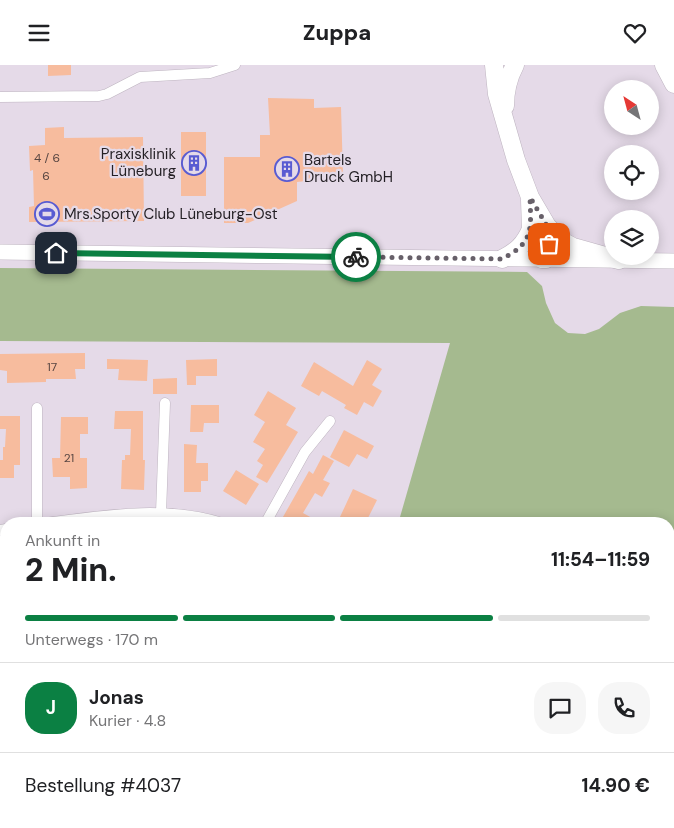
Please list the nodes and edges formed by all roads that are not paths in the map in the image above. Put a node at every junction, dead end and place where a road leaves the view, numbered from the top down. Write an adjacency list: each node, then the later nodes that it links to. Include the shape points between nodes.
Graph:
1 (235, 65): 4 (street, via 210,73 140,77 99,96)
2 (494, 65): 5 (highway, via 497,94)
3 (515, 65): 5 (highway, via 505,95)
4 (0, 97)
5 (506, 123): 6 (highway)
6 (539, 228): 8 (highway, via 573,247); 9 (highway, via 520,248); 10 (highway, via 549,244)
7 (0, 252): 9 (main road)
8 (604, 256)
9 (502, 259): 10 (main road)
10 (544, 259): 11 (main road)
11 (604, 260)
12 (659, 261): 13 (main road)
13 (674, 261)
14 (165, 403): 17 (street)
15 (37, 408): 18 (street)
16 (330, 421): 21 (street, via 305,452)
17 (161, 513): 19 (street); 20 (street)
18 (38, 517)
19 (93, 517)
20 (200, 517)
21 (269, 517)

